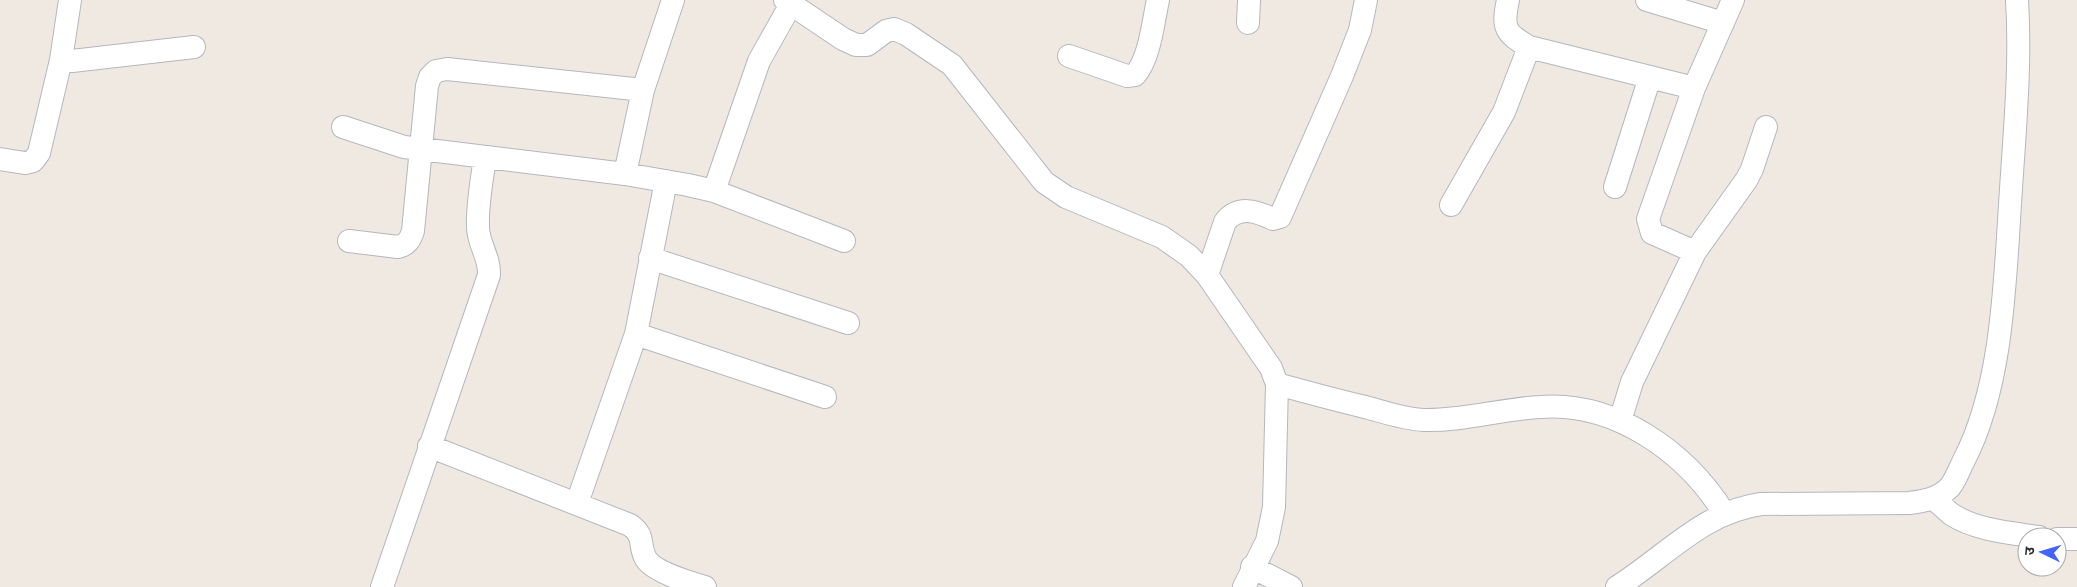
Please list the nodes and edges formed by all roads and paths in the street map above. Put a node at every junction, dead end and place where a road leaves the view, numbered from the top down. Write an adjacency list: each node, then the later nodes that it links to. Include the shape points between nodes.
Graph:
1 (70, 0): 16 (street)
2 (673, 0): 19 (street)
3 (1158, 0): 15 (street, via 1145,59 1135,76)
4 (1249, 0): 11 (street)
5 (1366, 0): 34 (street, via 1360,30 1280,217 1273,219 1252,210 1229,216)
6 (1508, 0): 14 (street, via 1508,33)
7 (1648, 0): 12 (street)
8 (1733, 0): 12 (street)
9 (2017, 0): 41 (street, via 2020,62 1996,355 1989,390 1969,451 1951,486)
10 (788, 2): 28 (street, via 759,61); 34 (street, via 856,45 867,45 894,29 906,34 952,65 1044,182 1066,197 1162,237 1189,256)
11 (1248, 23)
12 (1723, 23): 18 (street)
13 (194, 47): 16 (street)
14 (1529, 47): 17 (street); 29 (street, via 1504,112)
15 (1069, 56)
16 (61, 60): 24 (street, via 39,153 34,161 25,163)
17 (1650, 77): 18 (street); 27 (street)
18 (1694, 88): 32 (street, via 1648,219 1652,233)
19 (643, 90): 22 (street, via 483,72 436,71 427,86); 25 (street)
20 (343, 126): 22 (street)
21 (1766, 127): 32 (street, via 1747,179)
22 (422, 150): 23 (street); 30 (street, via 410,240 398,247)
23 (484, 157): 25 (street); 40 (street, via 478,226 482,249 490,265 489,275)
24 (0, 159)
25 (625, 174): 26 (street)
26 (666, 180): 28 (street); 33 (street)
27 (1615, 187)
28 (714, 191): 31 (street)
29 (1451, 205)
30 (349, 241)
31 (844, 241)
32 (1695, 252): 39 (street, via 1632,382)
33 (650, 258): 35 (street); 36 (street)
34 (1207, 275): 37 (street, via 1271,368)
35 (848, 323)
36 (636, 334): 38 (street); 42 (street)
37 (1277, 384): 39 (street, via 1422,420 1446,420 1540,406 1592,410); 45 (street, via 1274,506 1266,541)
38 (825, 397)
39 (1620, 421): 43 (street, via 1645,434 1690,468)
40 (429, 446): 42 (street); 46 (street)
41 (1933, 498): 43 (street, via 1909,503 1761,504); 44 (street, via 1966,521)
42 (577, 503): 47 (street, via 630,525 641,537 650,563 678,578)
43 (1724, 513): 49 (street)
44 (2017, 534)
45 (1248, 577): 48 (street)
46 (382, 587)
47 (706, 587)
48 (1291, 587)
49 (1617, 587)

